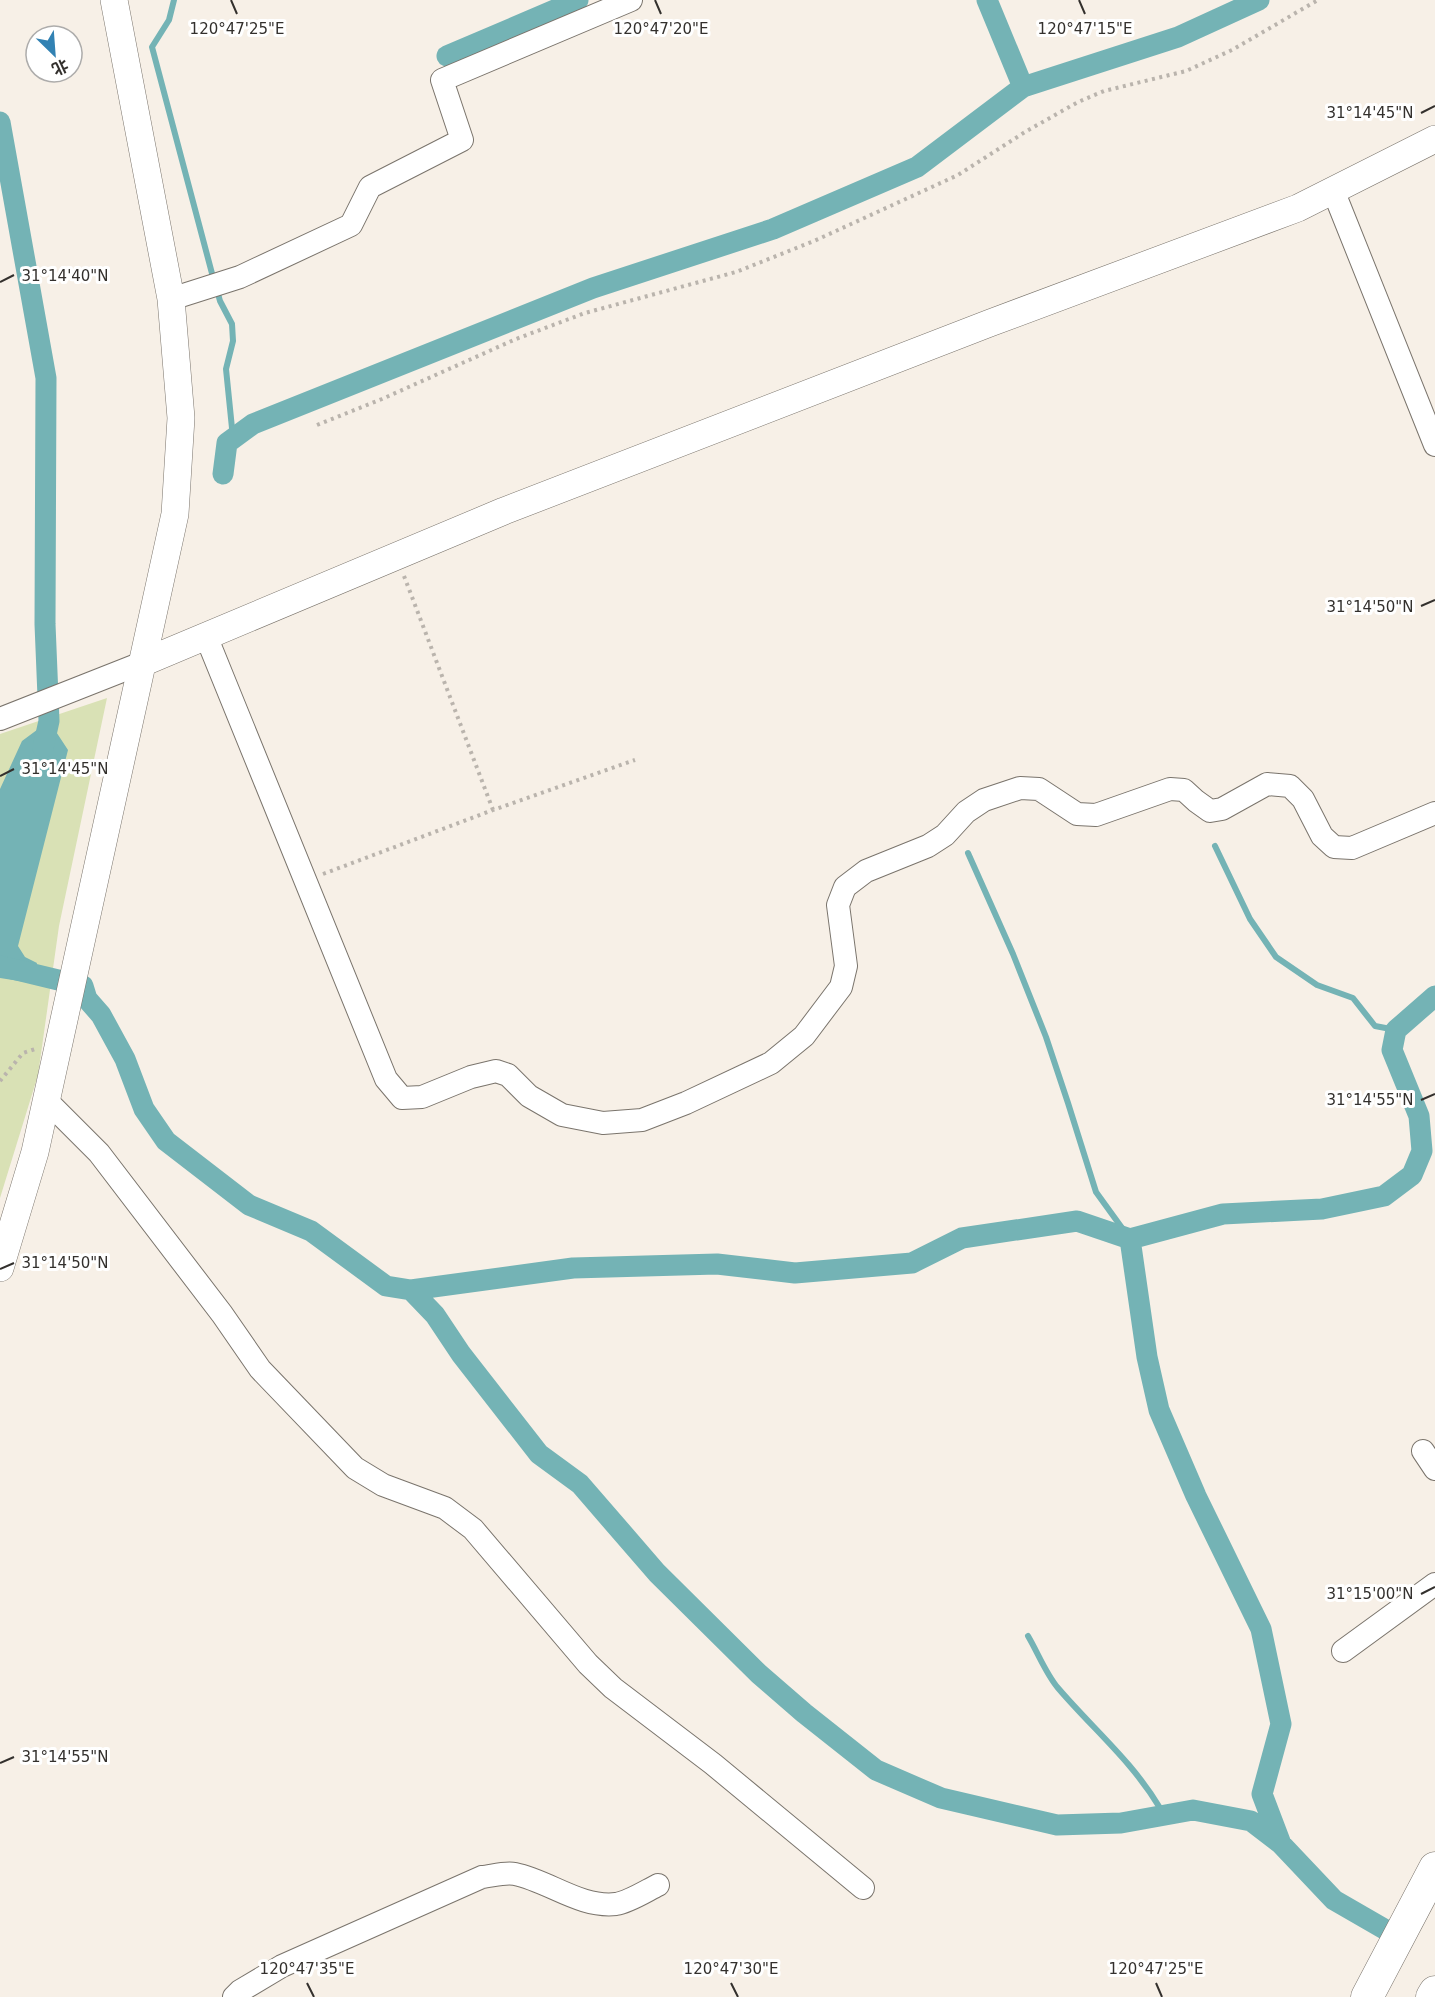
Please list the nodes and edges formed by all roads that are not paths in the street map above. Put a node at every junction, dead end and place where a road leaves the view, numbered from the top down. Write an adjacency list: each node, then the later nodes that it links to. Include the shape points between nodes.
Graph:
1 (114, 0): 5 (main road)
2 (631, 0): 5 (street, via 442,80 462,140 370,187 351,225 240,277)
3 (1435, 139): 4 (main road)
4 (1333, 190): 6 (street); 7 (main road, via 1298,207 548,494)
5 (171, 299): 8 (main road, via 181,417 175,514)
6 (1435, 445)
7 (206, 636): 8 (main road); 10 (street, via 386,1079 402,1098 422,1097 495,1071 508,1075 529,1096 562,1115 603,1123 642,1120 771,1063 804,1036 841,987 846,966 838,905 845,887 866,871 928,846 984,800 1020,788 1040,789 1077,814 1096,815 1170,789 1184,790 1210,811 1222,809 1267,784 1290,786 1304,799 1322,836 1334,847 1342,848 1352,848)
8 (142, 663): 9 (street); 11 (main road)
9 (1, 719)
10 (1435, 813)
11 (46, 1100): 12 (main road, via 35,1152); 17 (street, via 99,1153 260,1369 355,1468 383,1485 445,1508 473,1529 613,1688 713,1764)
12 (0, 1268)
13 (1435, 1584): 14 (street)
14 (1342, 1651)
15 (1435, 1868): 20 (highway)
16 (658, 1885): 19 (street, via 618,1904 598,1904 512,1874 482,1877 282,1966)
17 (863, 1888)
18 (1435, 1992): 21 (highway)
19 (234, 1997)
20 (1367, 1997)
21 (1432, 1997)

